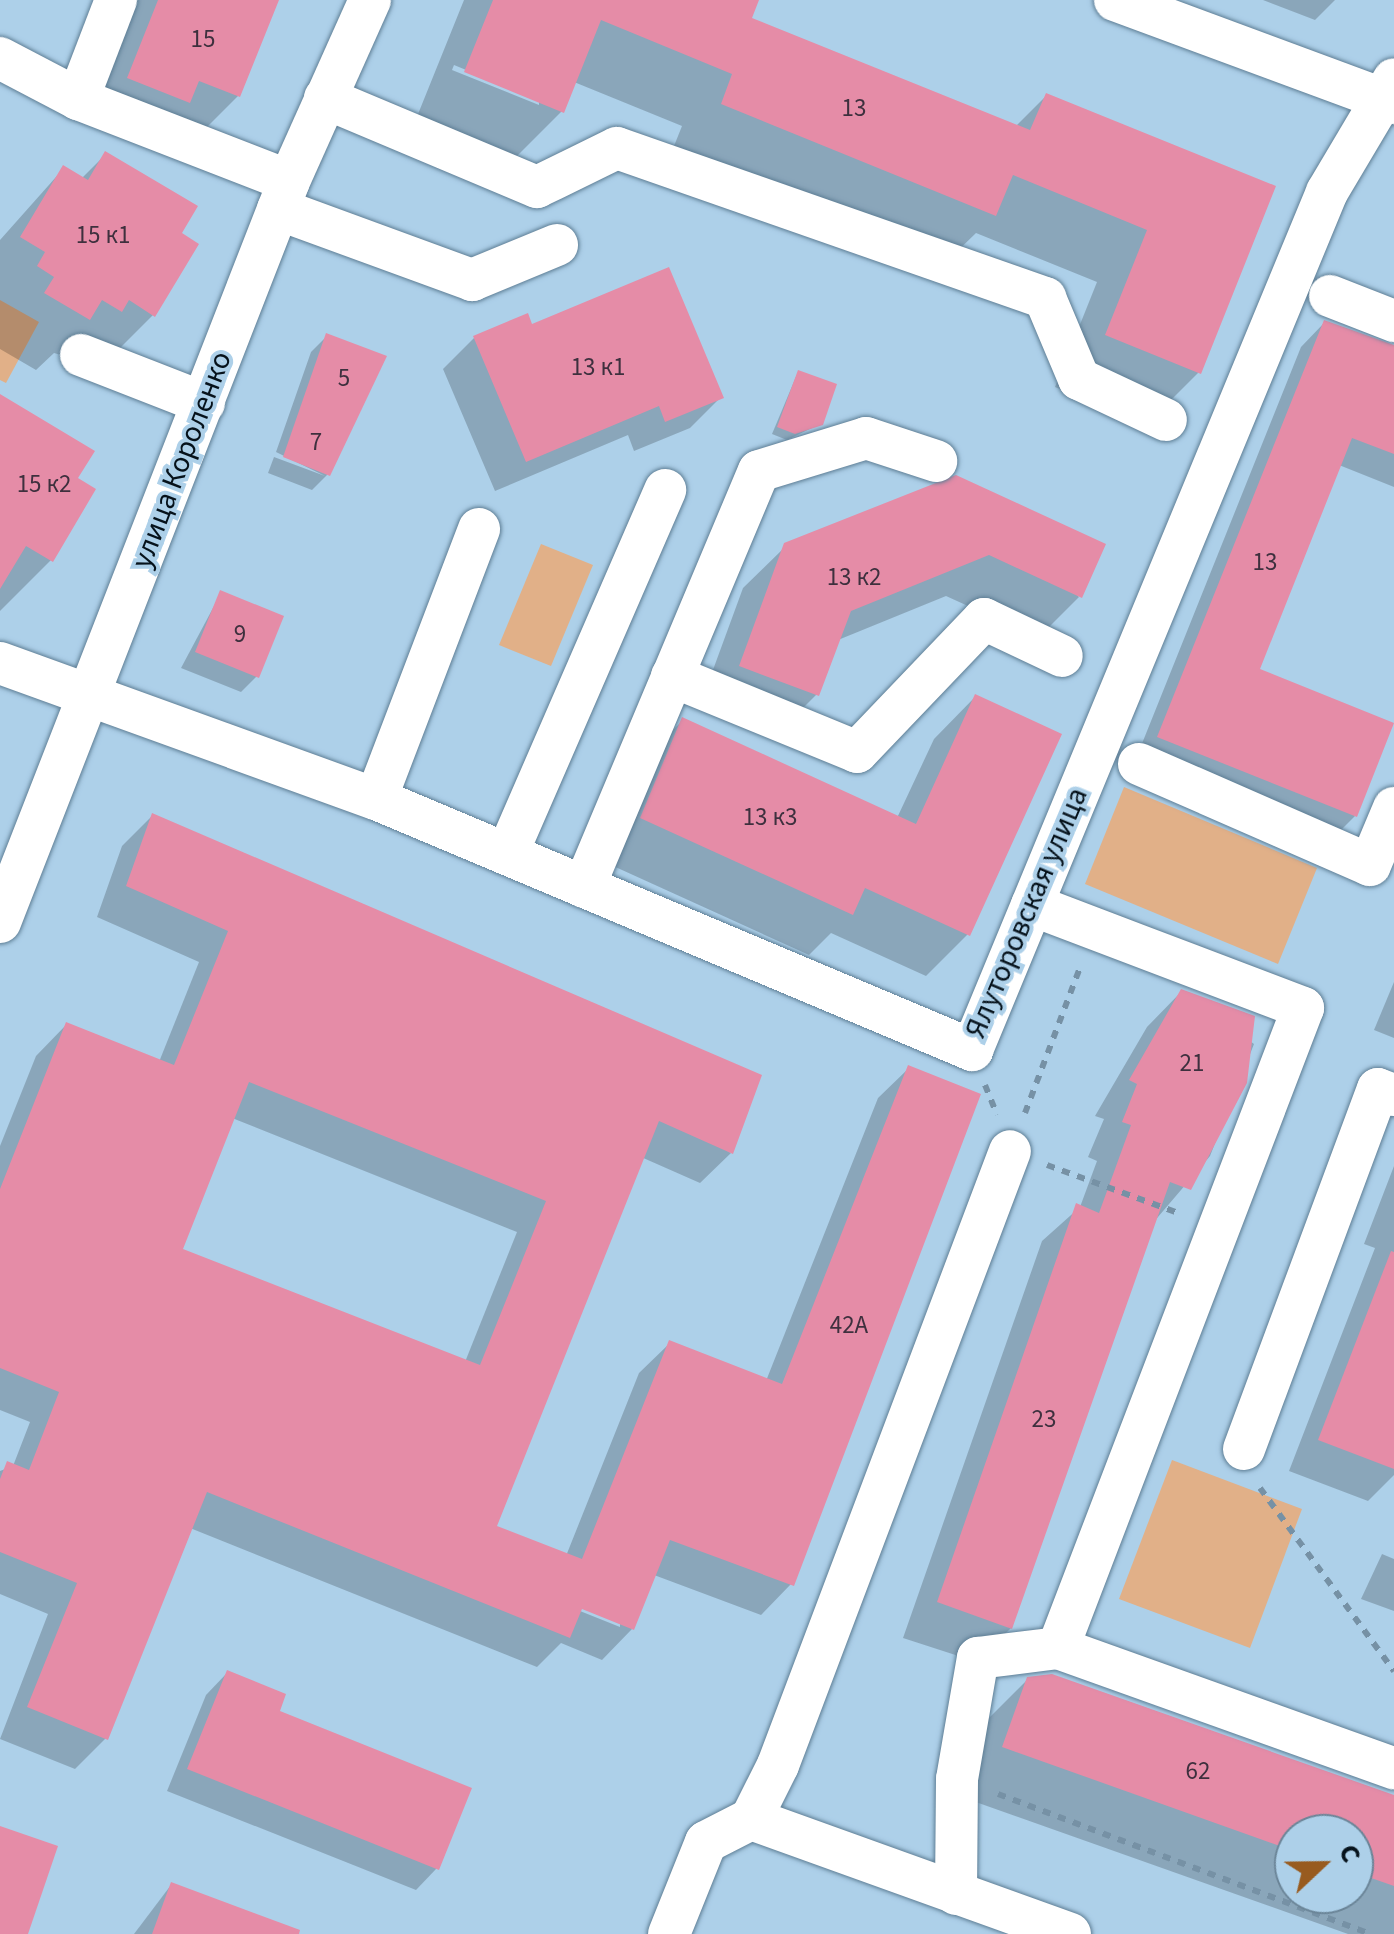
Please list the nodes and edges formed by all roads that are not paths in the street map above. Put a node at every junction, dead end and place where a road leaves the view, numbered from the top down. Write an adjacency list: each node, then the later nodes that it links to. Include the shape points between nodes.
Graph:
1 (116, 0): 8 (street)
2 (370, 0): 7 (street, улица Короленко)
3 (1114, 0): 4 (street)
4 (1166, 9): 6 (street)
5 (0, 58): 8 (street)
6 (1390, 94): 29 (street, Ялуторовская улица, via 1327,192)
7 (325, 98): 9 (street, улица Короленко); 15 (street, via 537,187 617,148 1045,298 1079,379)
8 (78, 99): 9 (street)
9 (283, 195): 10 (street, via 472,280); 14 (street, улица Короленко)
10 (557, 245)
11 (1330, 296): 12 (street)
12 (1394, 321)
13 (82, 355): 14 (street)
14 (204, 403): 22 (street, улица Короленко)
15 (1166, 420)
16 (936, 461): 21 (street, via 866,438 759,471)
17 (664, 490): 26 (street)
18 (479, 530): 24 (street)
19 (1062, 656): 21 (street, via 984,619 857,752)
20 (0, 663): 22 (street, Ялуторовская улица)
21 (672, 676): 27 (street)
22 (91, 700): 24 (street, Ялуторовская улица); 28 (street, улица Короленко)
23 (1139, 764): 25 (street, via 1370,864)
24 (376, 799): 26 (street, Ялуторовская улица)
25 (1394, 808)
26 (507, 854): 27 (street, Ялуторовская улица)
27 (584, 886): 29 (street, Ялуторовская улица, via 972,1050)
28 (4, 902)
29 (1032, 905): 33 (street, via 1303,1008)
30 (1394, 1095): 32 (street, via 1378,1089)
31 (1010, 1151): 35 (street)
32 (1247, 1462)
33 (1058, 1648): 34 (street); 36 (street, via 978,1658 957,1779)
34 (1394, 1768)
35 (752, 1819): 36 (street); 37 (street, via 706,1842)
36 (956, 1894): 38 (street)
37 (669, 1934)
38 (1070, 1934)

